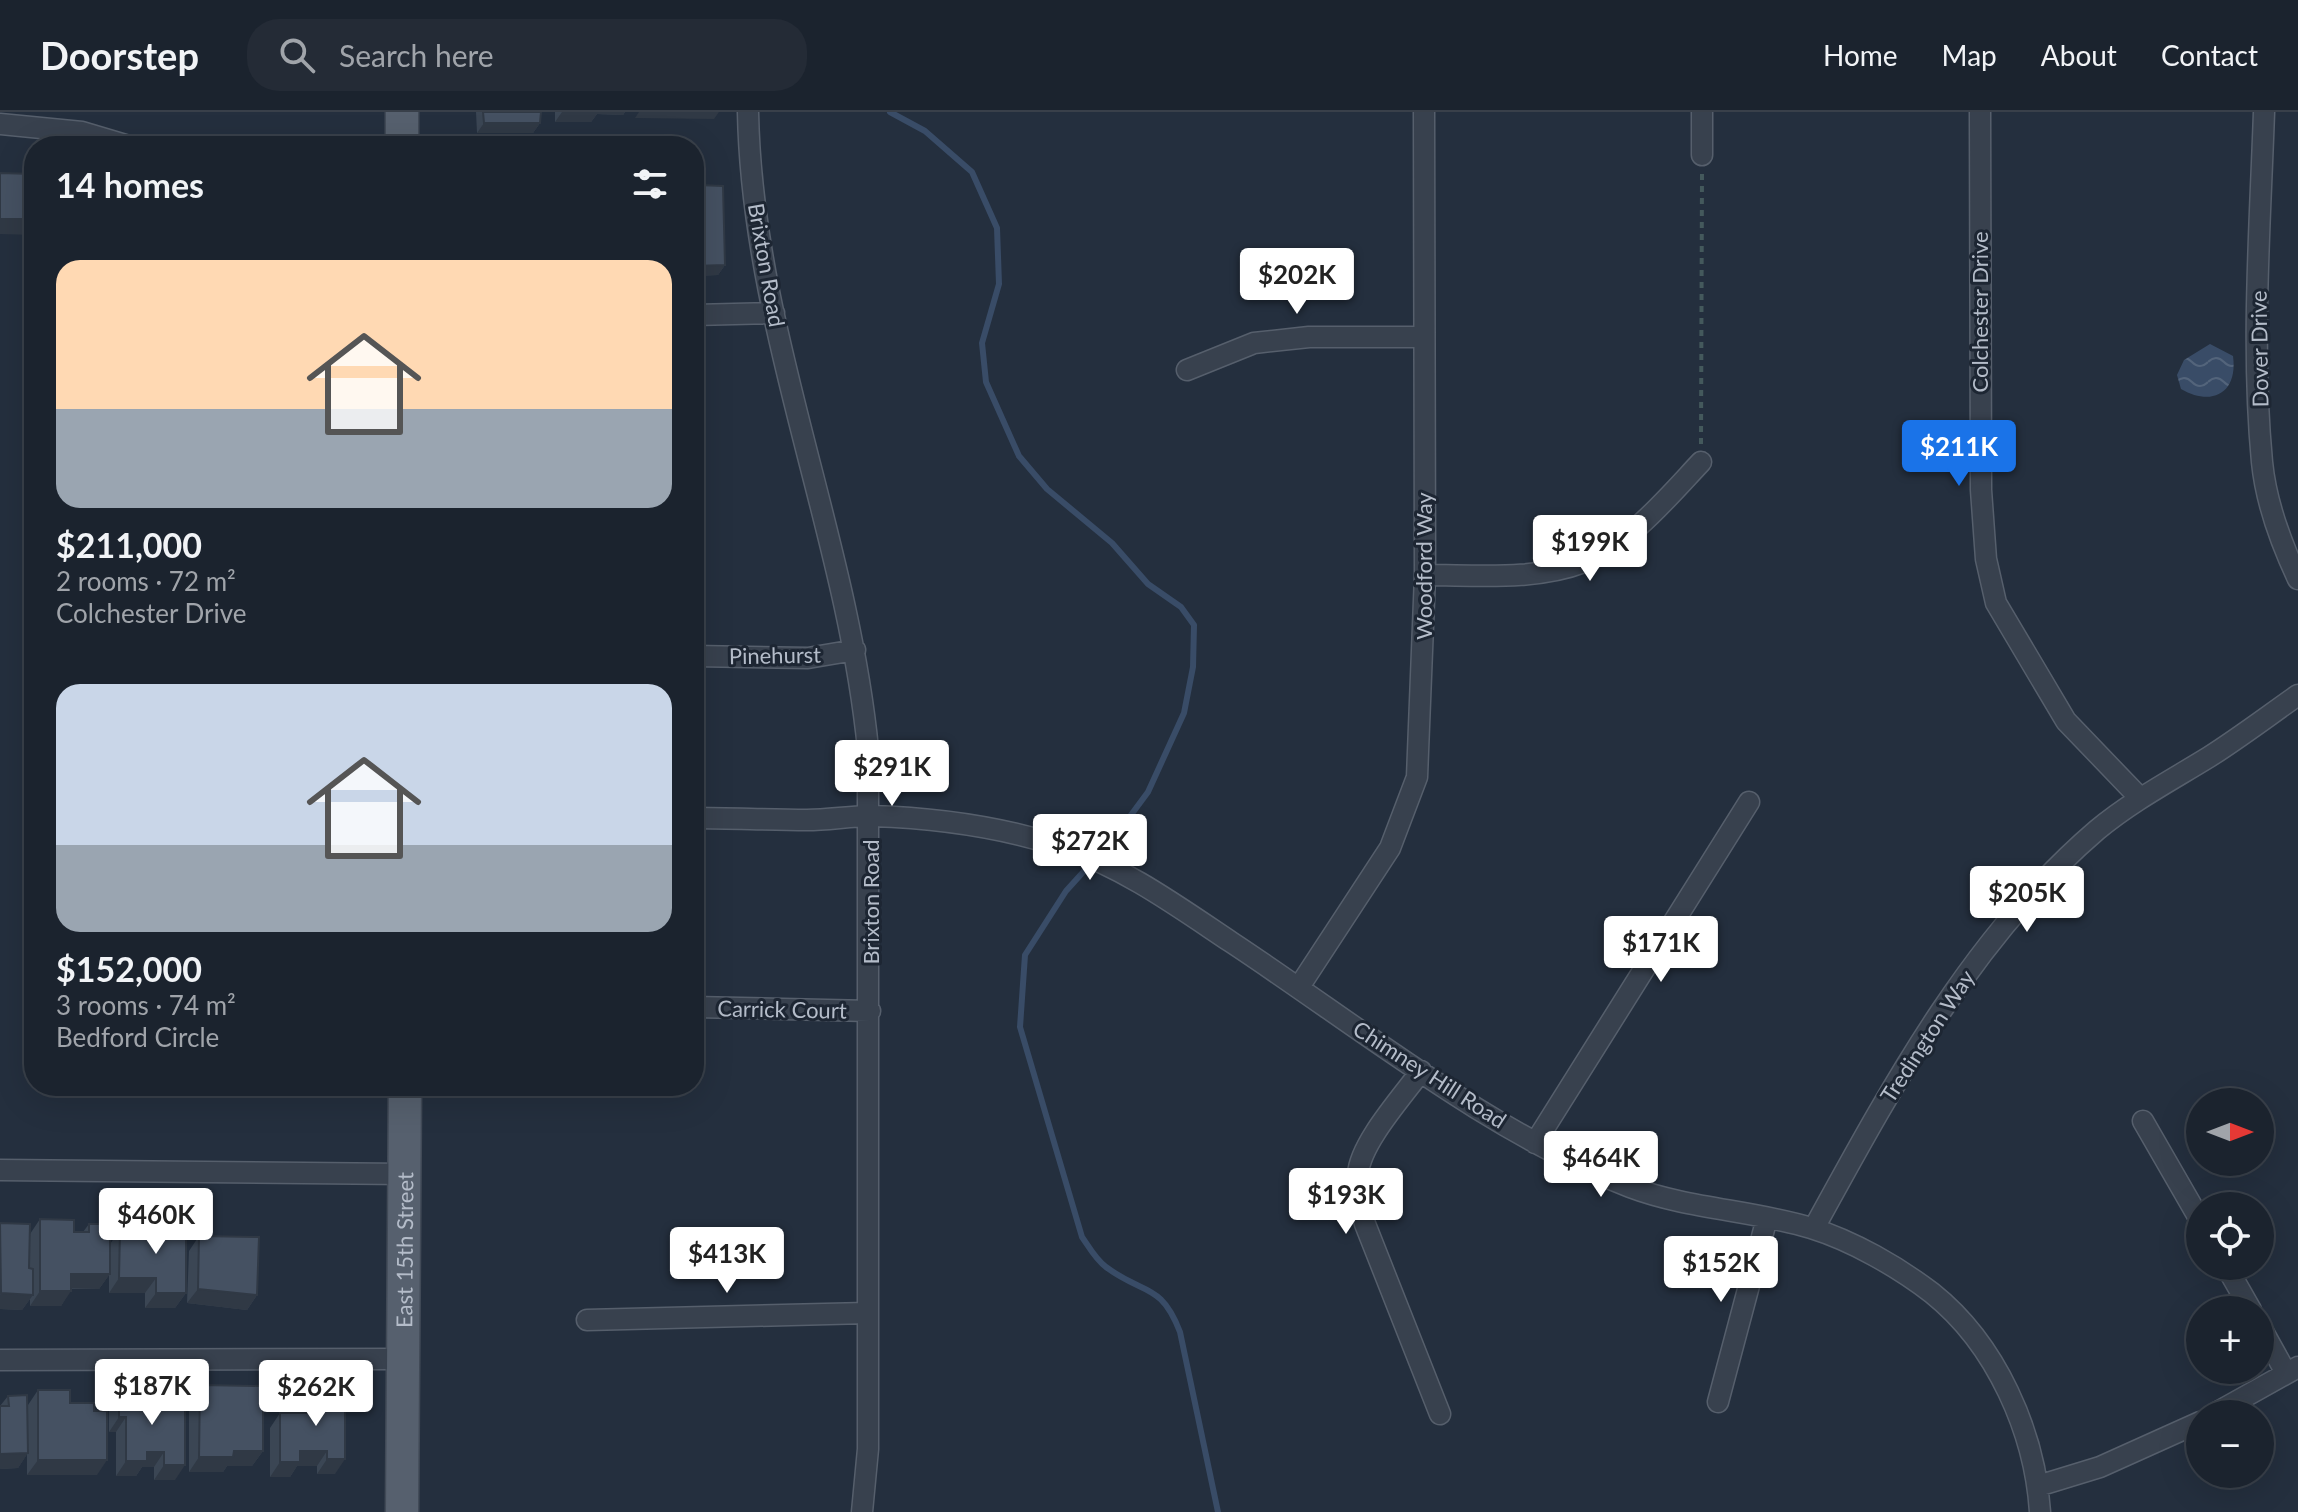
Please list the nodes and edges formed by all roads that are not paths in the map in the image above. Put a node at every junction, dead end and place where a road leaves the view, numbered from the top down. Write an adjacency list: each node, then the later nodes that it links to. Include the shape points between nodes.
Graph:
1 (402, 112): 9 (main road)
2 (748, 112): 11 (street, Brixton Road, via 749,164)
3 (1424, 112): 13 (street, Woodford Way)
4 (1702, 112): 10 (street)
5 (1980, 112): 21 (street, Colchester Drive, via 1981,490 1986,559 1996,603 2066,721)
6 (2264, 112): 17 (street, Dover Drive, via 2257,301 2262,464 2279,538)
7 (0, 124): 8 (street)
8 (95, 136)
9 (402, 136)
10 (1702, 155)
11 (774, 313): 12 (street); 18 (street, Brixton Road)
12 (704, 315)
13 (1422, 337): 14 (street, via 1309,337 1254,343); 16 (street, Woodford Way)
14 (1187, 370)
15 (1701, 462): 16 (street, via 1624,536 1585,562 1531,574)
16 (1425, 575): 25 (street, Woodford Way, via 1417,777 1390,848)
17 (2298, 579)
18 (855, 650): 19 (street, Pinehurst, via 808,658); 23 (street, Brixton Road, via 868,749)
19 (704, 656)
20 (2298, 695): 21 (street, Tredington Way, via 2210,757)
21 (2139, 797): 36 (street, Tredington Way, via 2057,868 1961,982 1880,1108)
22 (1749, 802): 31 (street)
23 (870, 816): 24 (street, Chimney Hill Road); 25 (street, Chimney Hill Road, via 959,824 1067,848 1132,876); 27 (street, Brixton Road)
24 (704, 818)
25 (1299, 987): 28 (street, Chimney Hill Road)
26 (704, 1007): 27 (street, Carrick Court)
27 (870, 1011): 37 (street, Brixton Road)
28 (1421, 1071): 31 (street, Chimney Hill Road); 45 (street, via 1375,1135 1358,1170 1358,1194)
29 (405, 1096): 33 (main road, East 15th Street)
30 (2143, 1121): 34 (street)
31 (1535, 1143): 35 (street, Chimney Hill Road, via 1636,1190)
32 (0, 1170): 33 (street)
33 (405, 1174): 40 (main road, East 15th Street)
34 (2186, 1196)
35 (1767, 1218): 36 (street, Chimney Hill Road); 44 (street)
36 (1814, 1228): 47 (street, Chimney Hill Road, via 1893,1267 1962,1321 2002,1378 2023,1427)
37 (867, 1313): 38 (street); 49 (street, Brixton Road, via 868,1449)
38 (587, 1320)
39 (2274, 1345): 42 (street)
40 (403, 1359): 41 (street); 48 (main road, East 15th Street)
41 (0, 1360)
42 (2292, 1370): 43 (street)
43 (2239, 1400)
44 (1718, 1402)
45 (1440, 1414)
46 (2186, 1428): 47 (street, via 2100,1467)
47 (2038, 1486): 50 (street, Chimney Hill Road)
48 (402, 1512)
49 (862, 1512)
50 (2040, 1512)

